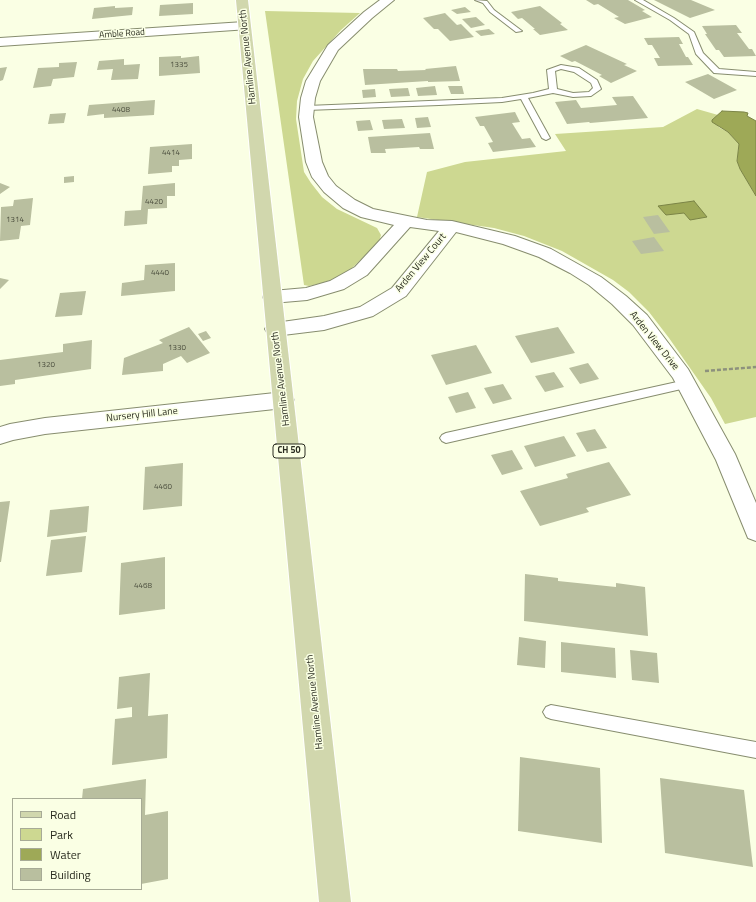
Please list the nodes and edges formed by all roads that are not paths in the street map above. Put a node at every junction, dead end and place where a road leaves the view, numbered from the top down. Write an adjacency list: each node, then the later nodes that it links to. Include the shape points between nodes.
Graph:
1 (242, 0): 5 (main road, Hamline Avenue North / CH 50)
2 (388, 0): 11 (street, Arden View Court, via 333,48 313,81)
3 (478, 0): 6 (lane, via 485,2 492,11)
4 (638, 0): 8 (lane, via 692,33 700,54 717,71)
5 (244, 26): 7 (street, Amble Road); 16 (main road, Hamline Avenue North / CH 50)
6 (518, 31)
7 (0, 42)
8 (756, 74)
9 (554, 91): 9 (lane, via 551,70 561,67 576,70 594,82 597,89 591,94 573,95); 10 (lane)
10 (524, 97): 11 (lane, via 439,104); 12 (lane)
11 (307, 108): 13 (street, Arden View Court, via 307,125 314,162 320,177 349,204 367,213)
12 (546, 138)
13 (407, 221): 14 (street, Arden View Court); 16 (street, via 360,271 337,285 307,294)
14 (427, 225): 15 (street, Arden View Drive)
15 (452, 226): 17 (street, Arden View Court, via 399,292 366,312 324,324); 18 (street, Arden View Drive, via 509,240 545,253 595,281 640,320)
16 (272, 297): 17 (main road, Hamline Avenue North / CH 50)
17 (275, 329): 19 (main road, Hamline Avenue North / CH 50)
18 (683, 379): 21 (lane); 22 (street, Arden View Drive, via 727,460)
19 (284, 400): 20 (street, Nursery Hill Lane, via 45,426); 25 (main road, Hamline Avenue North / CH 50)
20 (0, 436)
21 (446, 438)
22 (754, 523)
23 (551, 712): 24 (lane)
24 (756, 750)
25 (335, 902)

